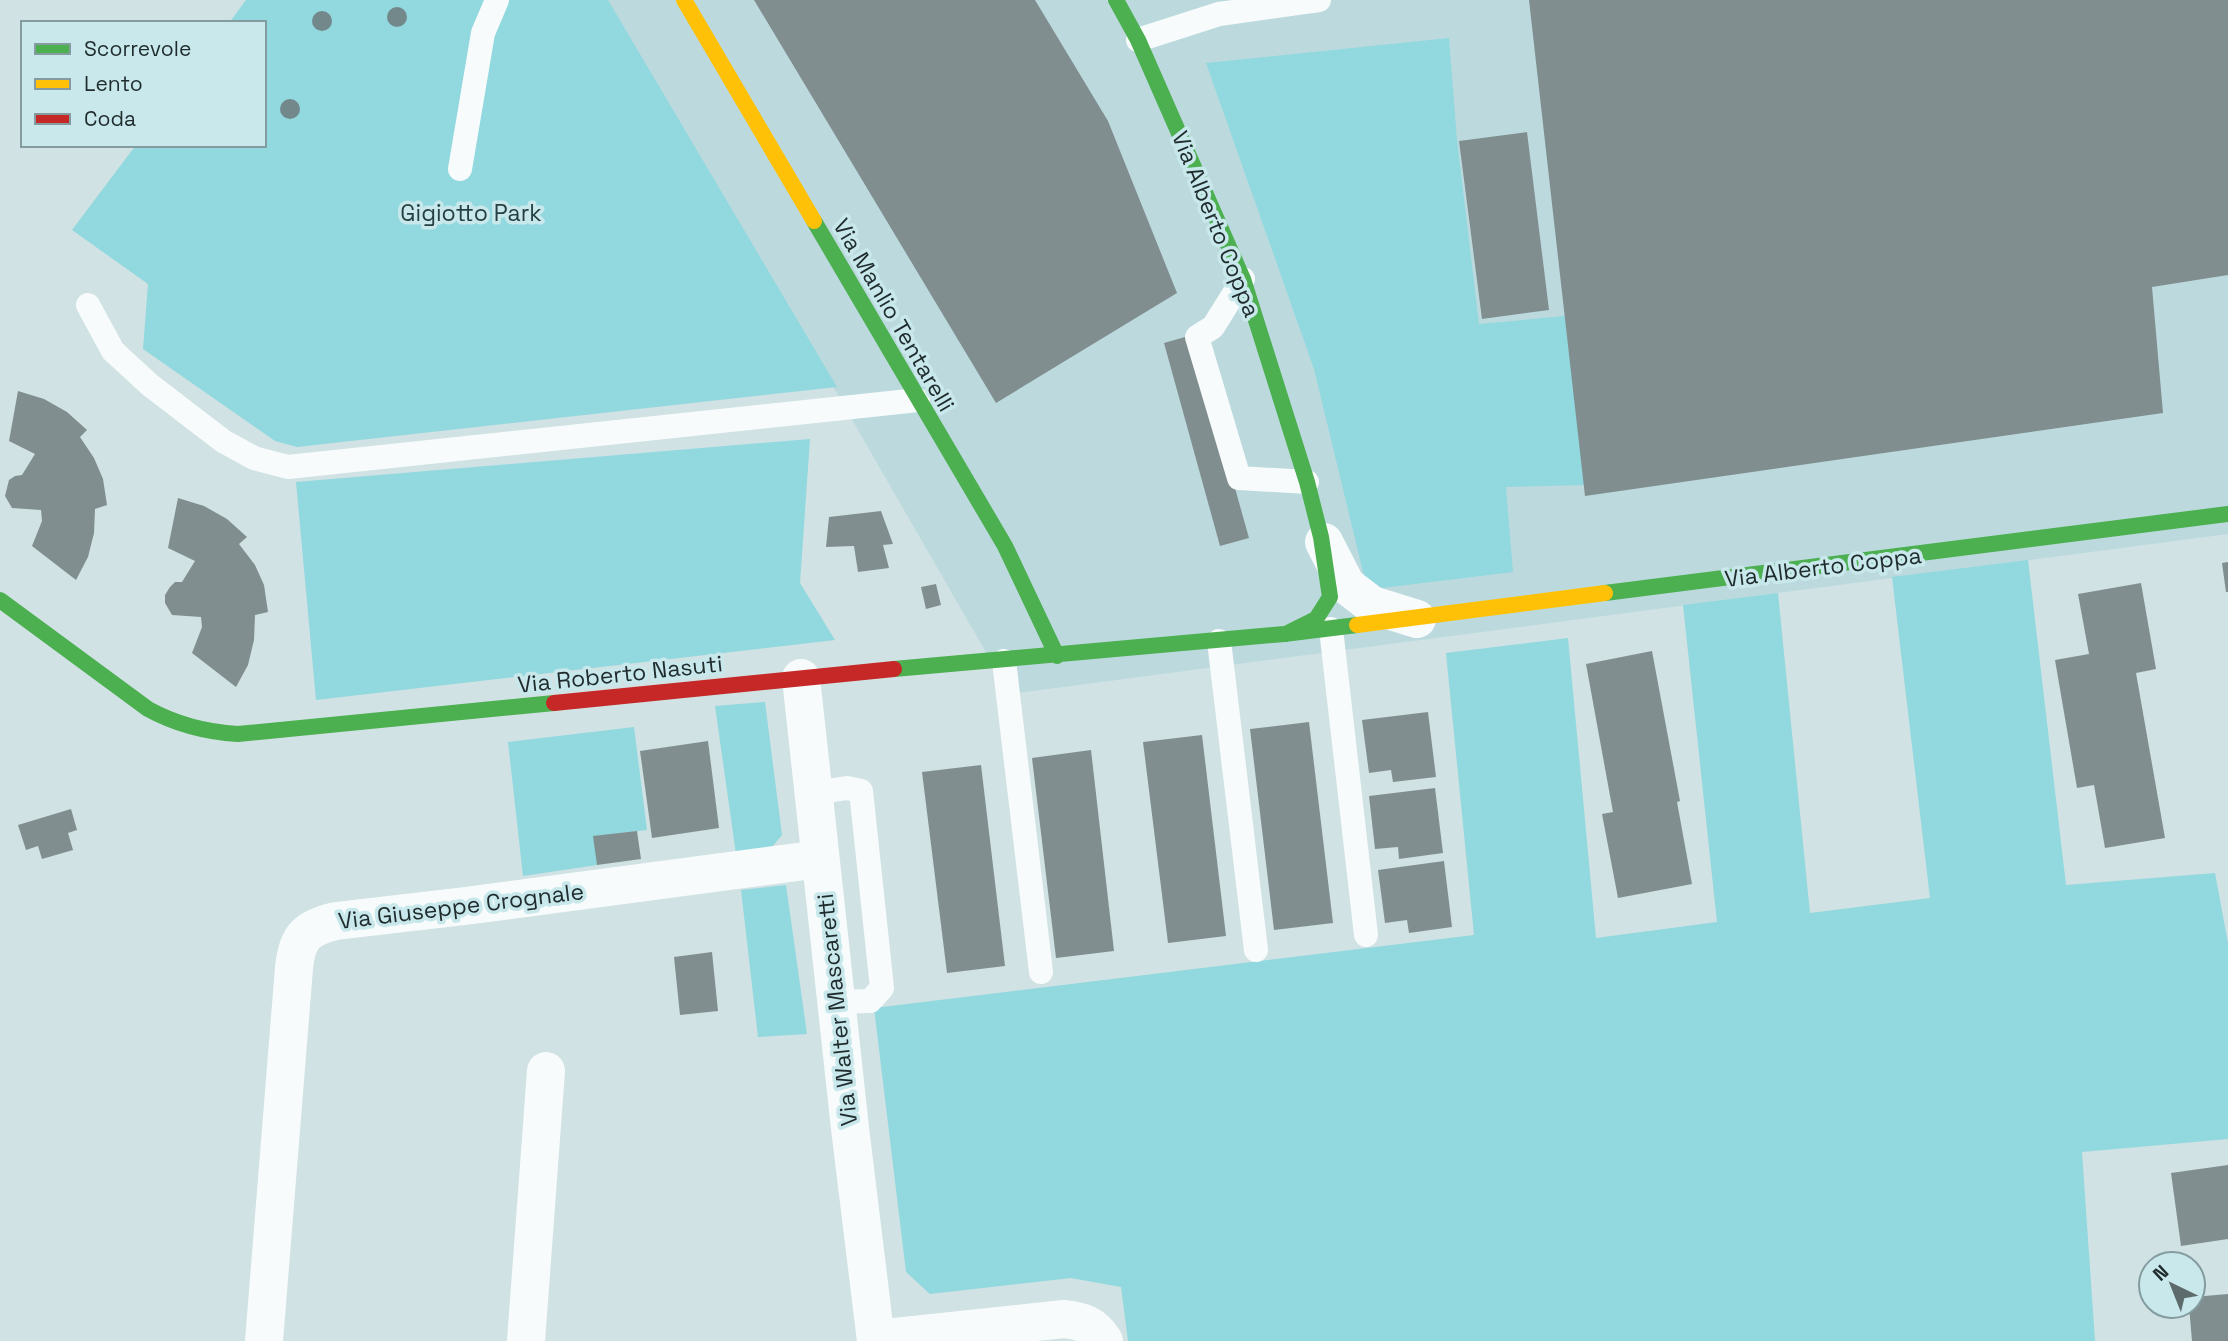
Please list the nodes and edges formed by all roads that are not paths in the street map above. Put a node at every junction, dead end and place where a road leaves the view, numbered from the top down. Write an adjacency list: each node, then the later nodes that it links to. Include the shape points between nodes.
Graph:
1 (497, 0): 6 (lane, via 483,33)
2 (684, 0): 9 (street, Via Manlio Tentarelli)
3 (1116, 0): 5 (street, Via Alberto Coppa)
4 (1319, 0): 5 (lane, via 1219,14)
5 (1139, 40): 7 (street, Via Alberto Coppa)
6 (460, 169)
7 (1243, 279): 10 (street, Via Alberto Coppa); 10 (lane, via 1213,327 1197,337 1239,478)
8 (88, 305): 9 (lane, via 113,351 150,384 223,441 254,458 288,467)
9 (918, 400): 18 (street, Via Manlio Tentarelli, via 1005,545)
10 (1307, 482): 12 (street, Via Alberto Coppa)
11 (2228, 514): 14 (street, Via Alberto Coppa)
12 (1321, 537): 14 (street, Via Alberto Coppa, via 1346,585 1373,605); 16 (street, Via Alberto Coppa, via 1330,597 1316,619)
13 (0, 600): 20 (street, Via Roberto Nasuti, via 148,709 201,732 272,731)
14 (1417, 619): 15 (street, Via Alberto Coppa)
15 (1331, 629): 16 (street, Via Alberto Coppa); 23 (lane)
16 (1284, 635): 17 (street, Via Roberto Nasuti)
17 (1219, 641): 18 (street, Via Roberto Nasuti); 24 (lane)
18 (1057, 656): 19 (street, Via Roberto Nasuti)
19 (1004, 661): 20 (street, Via Roberto Nasuti); 25 (lane)
20 (801, 678): 21 (street, Via Walter Mascaretti)
21 (813, 793): 22 (street, Via Walter Mascaretti); 26 (lane, via 847,788 860,791 882,988 870,1001)
22 (820, 859): 26 (street, Via Walter Mascaretti); 29 (street, Via Giuseppe Crognale, via 335,921 305,934 296,950 294,968)
23 (1366, 935)
24 (1256, 950)
25 (1041, 972)
26 (836, 1002): 28 (street, Via Walter Mascaretti)
27 (546, 1071): 30 (street)
28 (876, 1340): 31 (street, via 1064,1319 1096,1328)
29 (264, 1341)
30 (526, 1341)
31 (1104, 1341)

